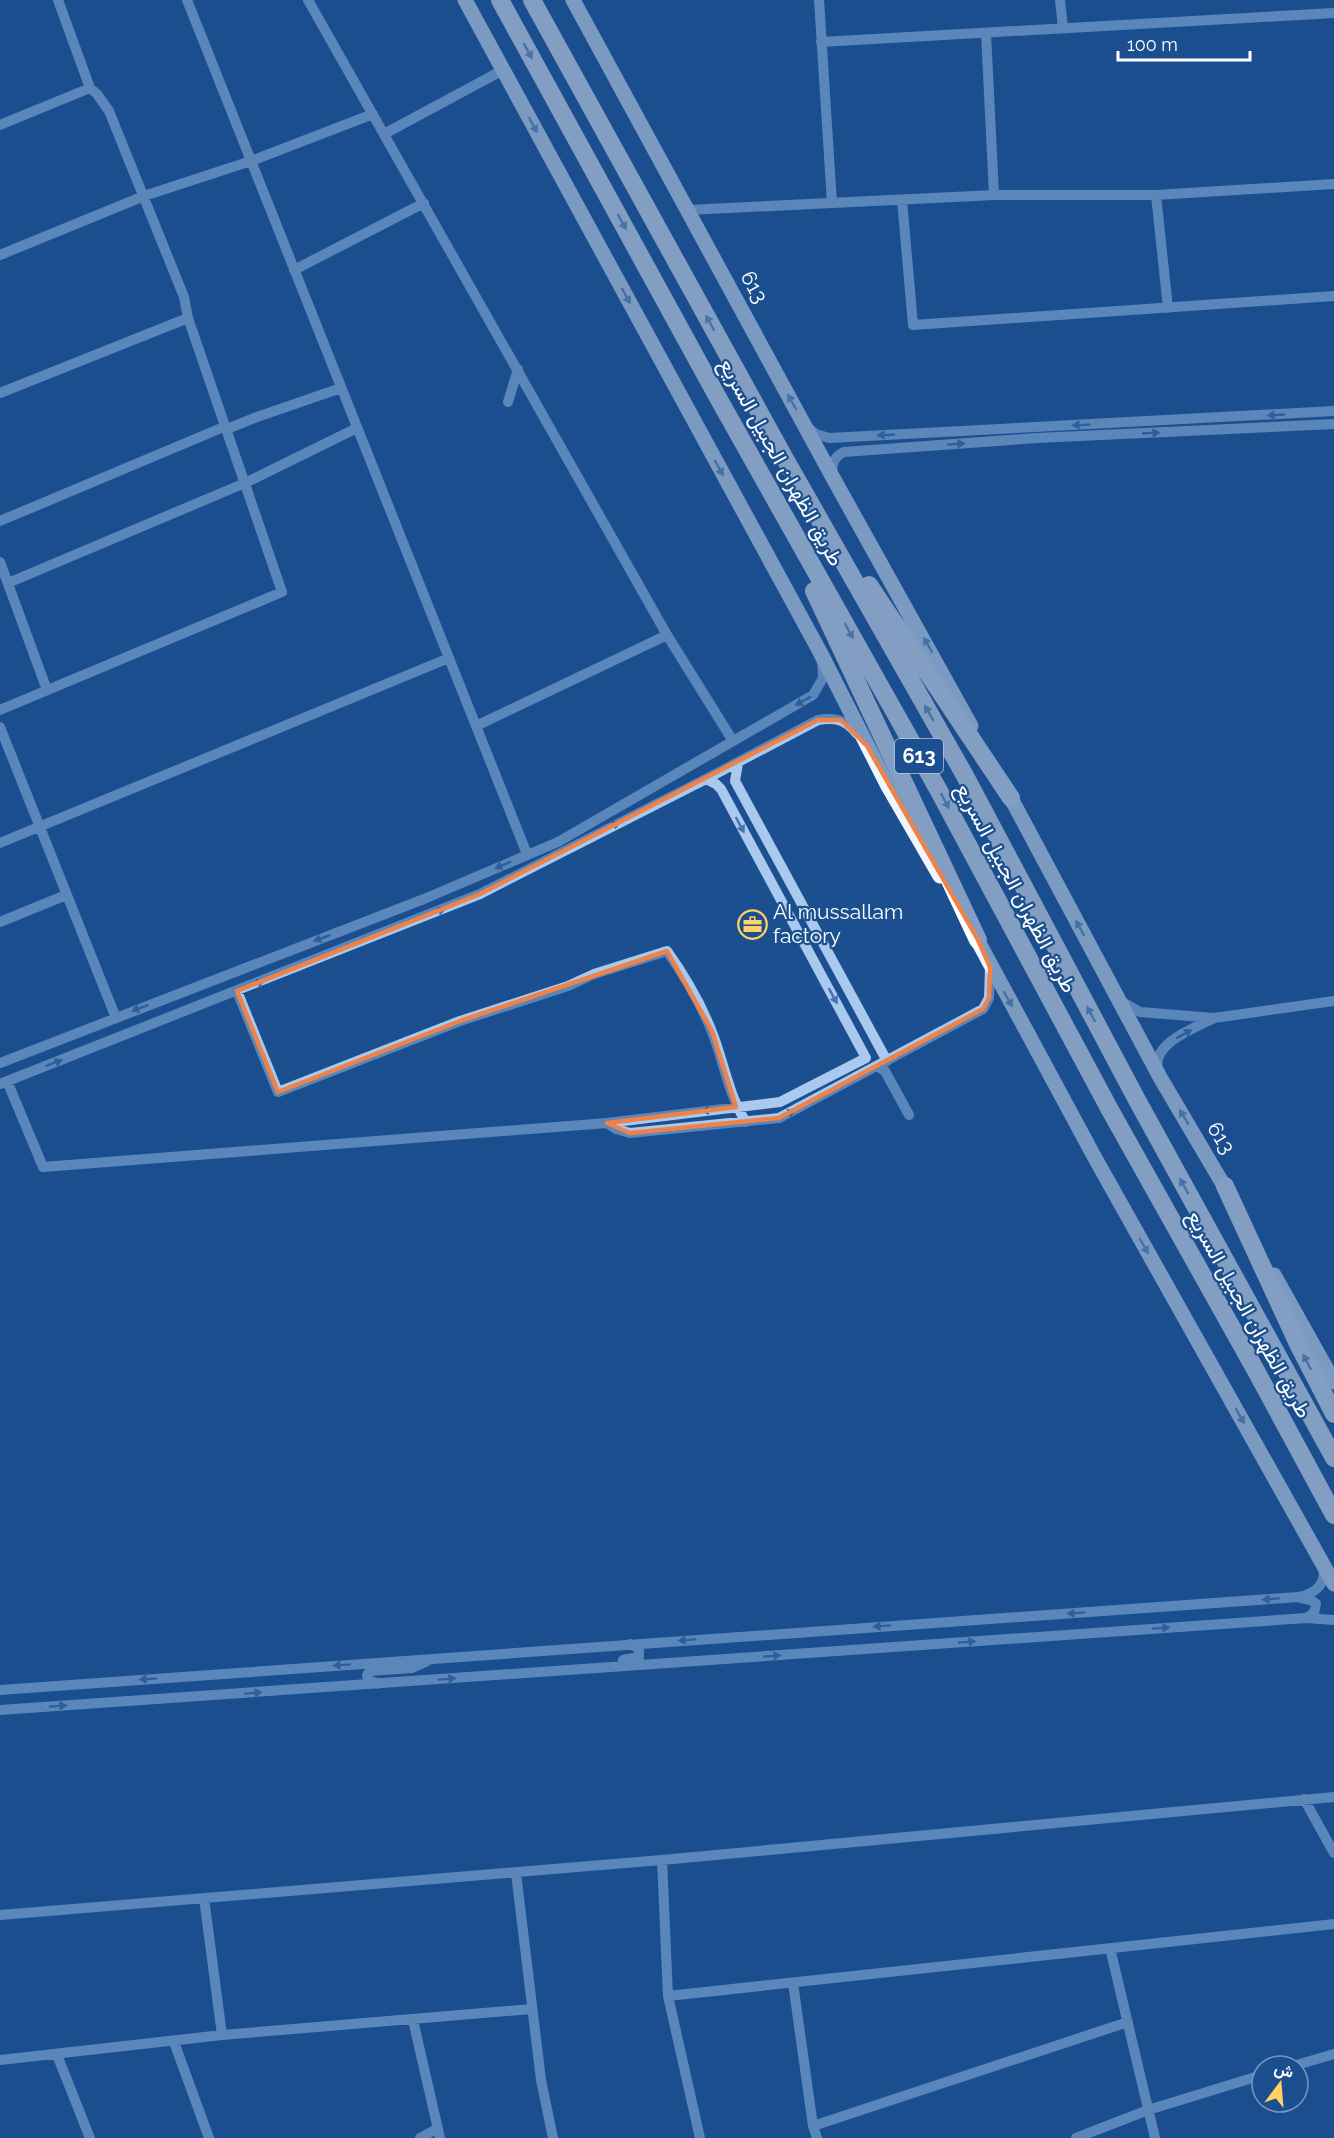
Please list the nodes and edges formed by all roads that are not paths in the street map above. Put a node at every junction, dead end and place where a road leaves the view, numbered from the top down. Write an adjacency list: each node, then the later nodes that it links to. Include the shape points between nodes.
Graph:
1 (58, 0): 16 (street)
2 (187, 0): 21 (street)
3 (308, 0): 18 (street)
4 (465, 0): 15 (main road)
5 (500, 0): 38 (highway, طريق الظهران الجبيل السريع / 613, one-way to 38)
6 (532, 0): 17 (highway, طريق الظهران الجبيل السريع / 613)
7 (543, 0): 17 (highway)
8 (573, 0): 29 (main road, 613)
9 (819, 0): 14 (street)
10 (1060, 0): 12 (street)
11 (1334, 13): 12 (street)
12 (1063, 28): 13 (street)
13 (986, 33): 14 (street); 23 (street)
14 (821, 42): 28 (street)
15 (503, 70): 20 (street); 52 (main road, one-way to 52)
16 (90, 88): 19 (street); 25 (street, via 109,111)
17 (590, 105): 45 (highway, طريق الظهران الجبيل السريع / 613, one-way to 17)
18 (373, 114): 20 (street); 21 (street)
19 (0, 125)
20 (384, 134): 27 (street)
21 (251, 161): 25 (street); 31 (street)
22 (1334, 184): 24 (street)
23 (994, 195): 24 (street); 26 (street)
24 (1156, 195): 33 (street)
25 (144, 196): 30 (street); 34 (street, via 184,297)
26 (902, 200): 28 (street); 33 (street, via 913,325)
27 (424, 203): 31 (street); 35 (street)
28 (832, 203): 29 (street)
29 (688, 210): 42 (main road, 613, one-way to 29)
30 (0, 255)
31 (294, 270): 36 (street)
32 (1334, 296): 33 (street)
33 (1168, 308)
34 (188, 318): 37 (street); 43 (street)
35 (518, 369): 39 (street); 51 (street)
36 (341, 388): 43 (street); 44 (street)
37 (0, 393)
38 (717, 396): 70 (highway, via 841,646); 90 (highway, طريق الظهران الجبيل السريع / 613, one-way to 90, via 939,791)
39 (508, 402)
40 (1334, 411): 42 (street, one-way to 42, via 830,438)
41 (1334, 424): 46 (street, one-way to 41, via 834,460 844,452 1050,437)
42 (805, 425): 46 (main road, 613)
43 (226, 427): 47 (street); 48 (street)
44 (357, 428): 47 (street); 53 (street)
45 (784, 457): 62 (highway); 89 (highway, طريق الظهران الجبيل السريع / 613, one-way to 45, via 964,774)
46 (832, 476): 62 (main road, 613, one-way to 46)
47 (245, 483): 50 (street); 54 (street, via 282,592)
48 (0, 521)
49 (0, 562): 50 (street)
50 (8, 584): 54 (street)
51 (667, 635): 56 (street); 58 (street)
52 (820, 652): 58 (street, one-way to 58, via 823,678 813,695); 59 (main road)
53 (449, 658): 56 (street); 63 (street)
54 (46, 690): 55 (street)
55 (0, 710)
56 (476, 726): 65 (street)
57 (0, 727): 63 (street)
58 (733, 741): 65 (street, via 558,842)
59 (867, 746): 60 (street, via 851,726 831,718 818,720); 70 (main road)
60 (738, 763): 61 (street); 67 (street, via 735,781)
61 (706, 779): 66 (street, one-way to 66, via 721,789); 72 (street, one-way to 61, via 480,894)
62 (1011, 798): 73 (main road, 613, one-way to 62)
63 (40, 826): 64 (street); 68 (street)
64 (0, 843)
65 (528, 854): 75 (street, one-way to 75, via 424,899)
66 (757, 855): 67 (street); 77 (street, one-way to 77)
67 (781, 866): 79 (street)
68 (66, 895): 69 (street); 75 (street)
69 (0, 922)
70 (978, 940): 71 (main road)
71 (990, 967): 79 (street, via 989,998 982,1009); 91 (main road, one-way to 91)
72 (237, 992): 81 (street, one-way to 72); 82 (street, via 278,1092 460,1022 667,951 712,1031)
73 (1115, 995): 76 (street, via 1140,1012); 80 (main road, 613)
74 (1334, 1002): 76 (street)
75 (116, 1018): 78 (street)
76 (1214, 1018): 80 (street, one-way to 76, via 1157,1058 1165,1045)
77 (866, 1058): 79 (street); 82 (street, via 780,1102)
78 (0, 1063)
79 (879, 1066): 83 (street); 84 (street, one-way to 79, via 779,1118)
80 (1161, 1079): 86 (main road, 613, one-way to 80)
81 (4, 1082): 85 (street, via 43,1167)
82 (736, 1107): 84 (street); 85 (street, one-way to 85)
83 (909, 1115)
84 (746, 1122): 85 (street, via 630,1132)
85 (607, 1123)
86 (1225, 1186): 87 (main road, 613); 88 (highway, one-way to 86)
87 (1334, 1382)
88 (1334, 1414)
89 (1334, 1458)
90 (1334, 1515)
91 (1321, 1561): 92 (main road); 93 (street, via 1324,1580 1308,1596)
92 (1334, 1584)
93 (1298, 1597): 94 (street, via 1316,1604 1314,1613); 96 (street, one-way to 96)
94 (1306, 1618): 95 (street); 98 (street, one-way to 94)
95 (1334, 1620)
96 (630, 1644): 97 (street); 98 (street, via 639,1649 636,1659 605,1661)
97 (437, 1658): 99 (street, via 412,1668 370,1671 368,1680); 100 (street, one-way to 100)
98 (567, 1671): 99 (street, one-way to 98)
99 (379, 1684): 101 (street, one-way to 99)
100 (0, 1690)
101 (0, 1710)
102 (1334, 1797): 103 (street)
103 (1304, 1799): 104 (street); 105 (street)
104 (1334, 1853)
105 (662, 1860): 106 (street); 112 (street)
106 (516, 1873): 107 (street); 113 (street)
107 (204, 1898): 108 (street); 116 (street)
108 (0, 1915)
109 (1334, 1924): 110 (street)
110 (1110, 1948): 111 (street); 115 (street)
111 (793, 1983): 112 (street); 124 (street)
112 (668, 1996): 130 (street)
113 (532, 2009): 114 (street); 129 (street)
114 (413, 2020): 116 (street); 125 (street)
115 (1128, 2022): 123 (street); 124 (street)
116 (222, 2036): 117 (street)
117 (174, 2042): 119 (street); 127 (street)
118 (1334, 2054): 121 (street)
119 (57, 2055): 120 (street); 126 (street)
120 (0, 2060)
121 (1310, 2061)
122 (1250, 2079): 123 (street)
123 (1148, 2110): 132 (street); 133 (street)
124 (813, 2126): 131 (street)
125 (439, 2133): 128 (street)
126 (90, 2138)
127 (209, 2138)
128 (420, 2138)
129 (553, 2138)
130 (700, 2138)
131 (817, 2138)
132 (1076, 2138)
133 (1155, 2138)

